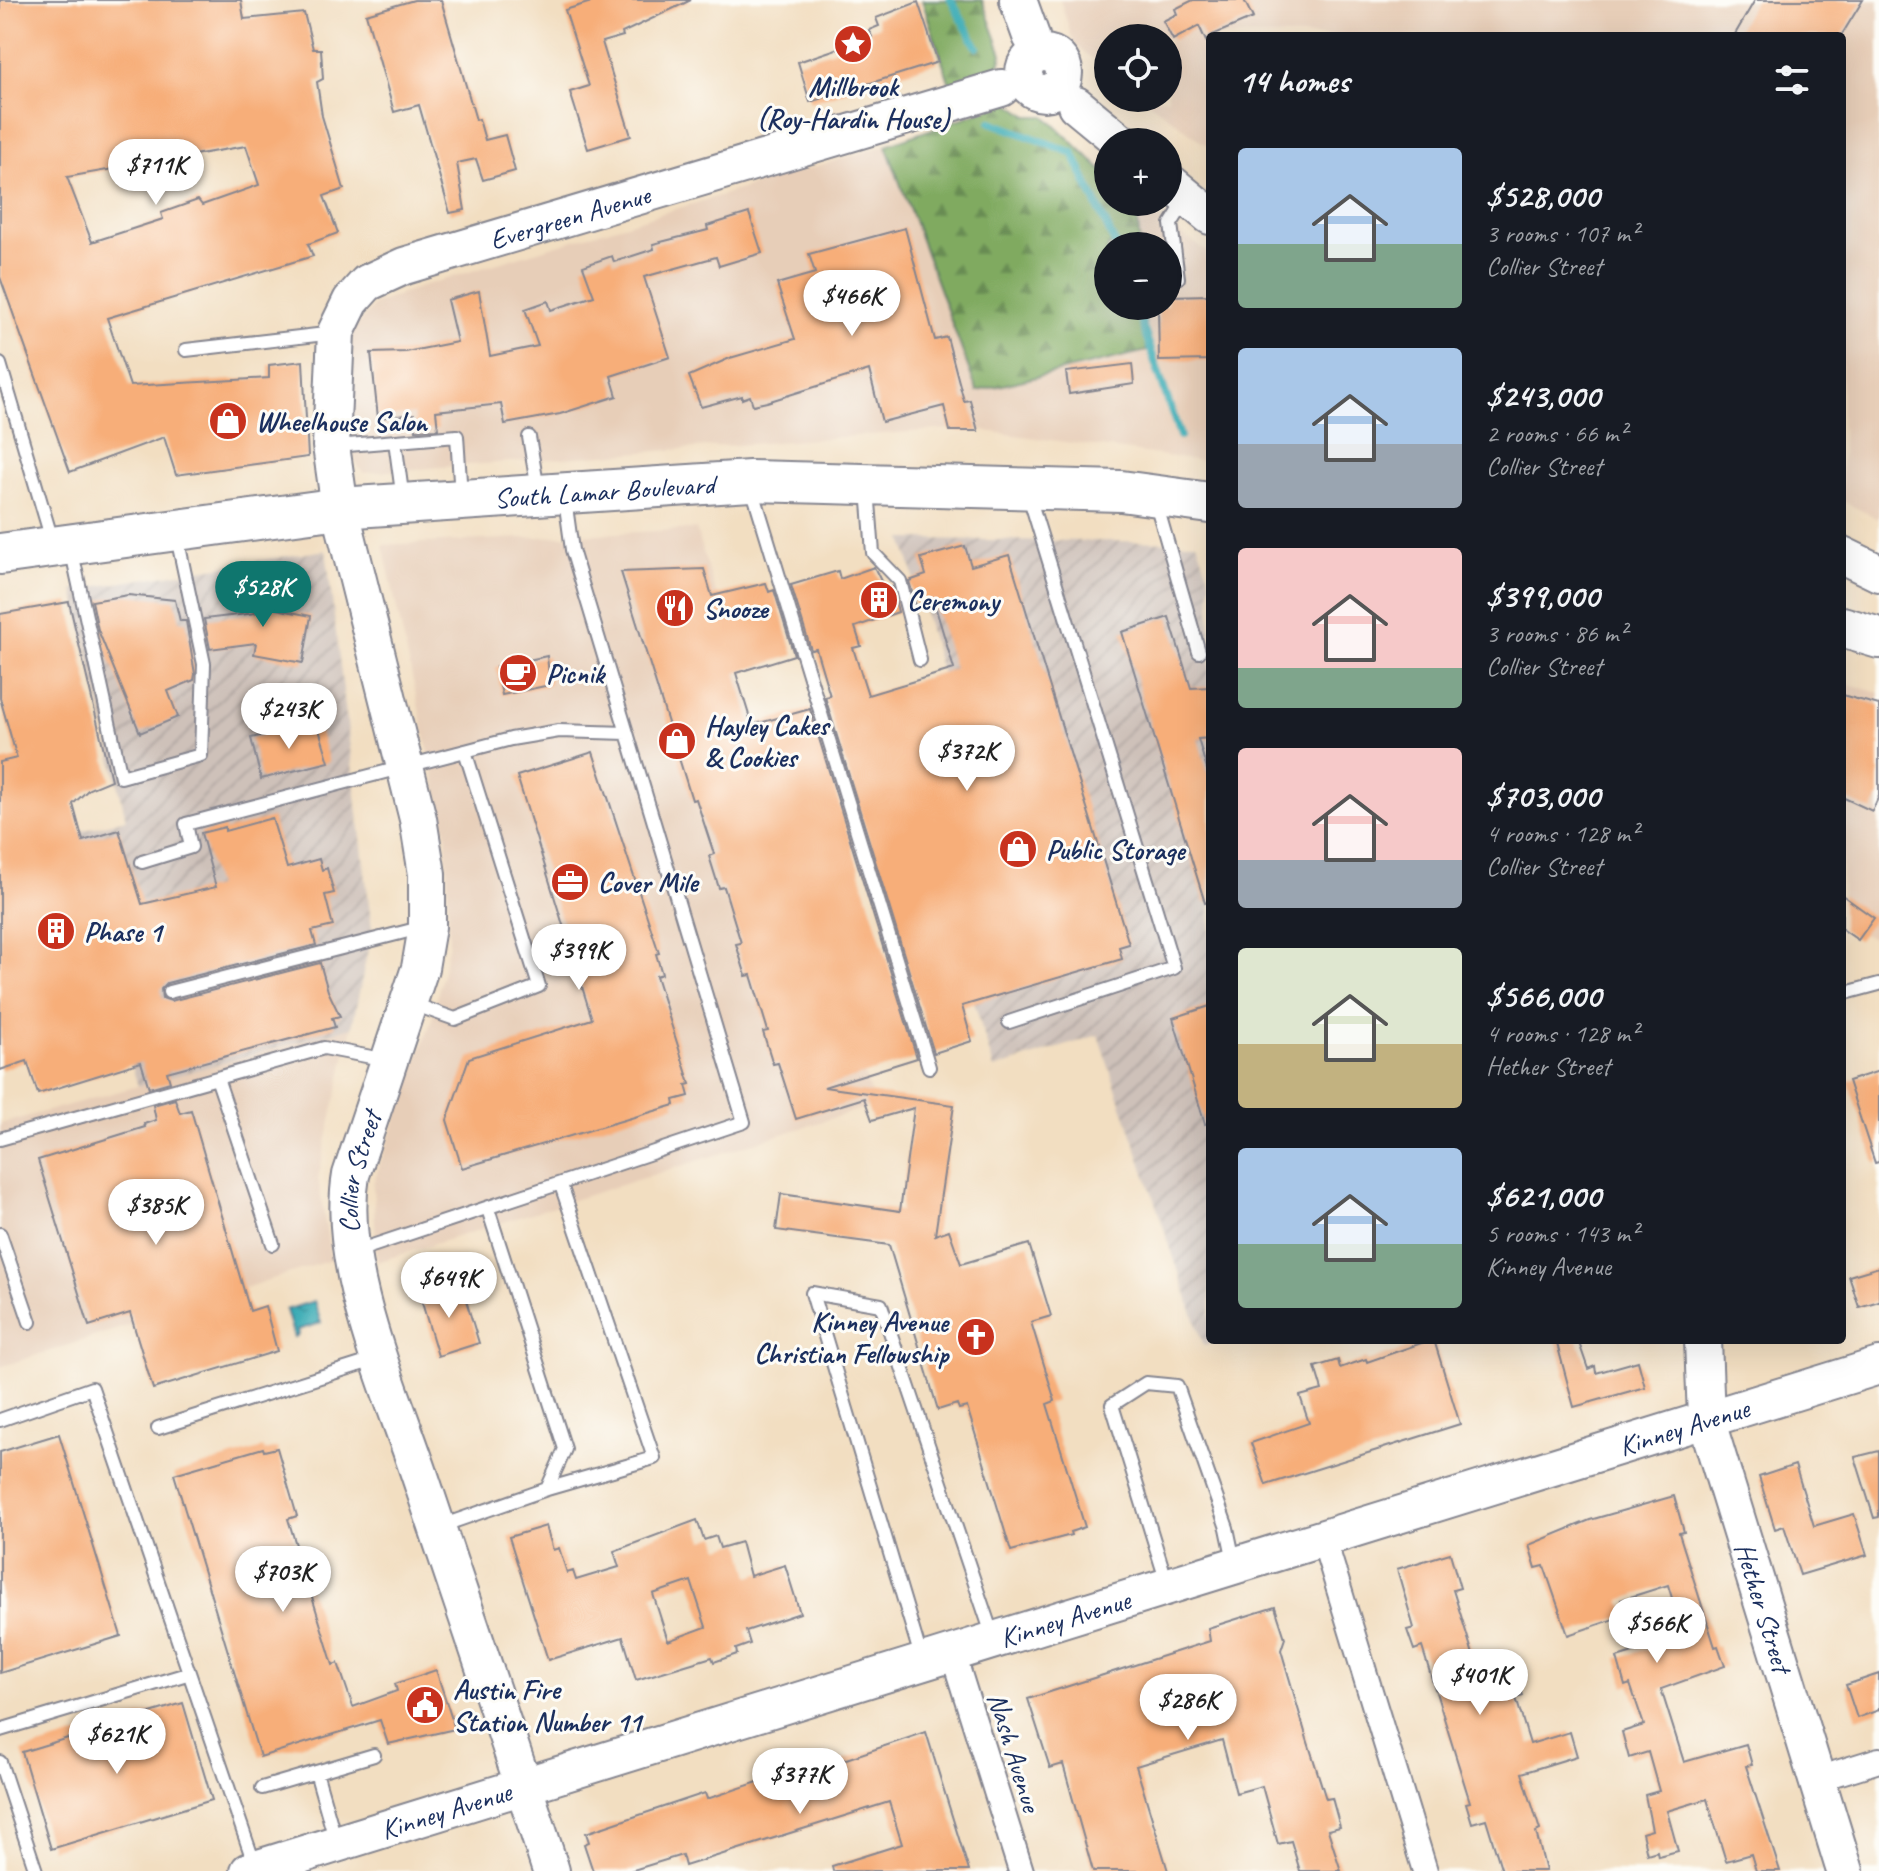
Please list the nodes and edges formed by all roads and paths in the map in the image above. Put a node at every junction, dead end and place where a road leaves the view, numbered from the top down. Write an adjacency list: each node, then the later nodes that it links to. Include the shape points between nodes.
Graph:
1 (1018, 0): 2 (street)
2 (1039, 75): 3 (street); 6 (street, Evergreen Avenue, via 404,266 367,283)
3 (1104, 128)
4 (1189, 198): 5 (lane, via 1171,224)
5 (1172, 232)
6 (336, 332): 7 (lane); 11 (street, Evergreen Avenue)
7 (186, 350)
8 (0, 364): 22 (lane)
9 (529, 437): 15 (lane)
10 (395, 441): 11 (lane); 17 (lane, via 457,436); 19 (lane)
11 (331, 446): 20 (street, Evergreen Avenue)
12 (750, 481): 13 (main road, South Lamar Boulevard); 15 (main road, South Lamar Boulevard); 41 (lane)
13 (868, 484): 14 (main road, South Lamar Boulevard); 29 (lane, via 873,553 900,581)
14 (1027, 490): 16 (main road, South Lamar Boulevard); 39 (lane, via 1174,968)
15 (552, 492): 17 (main road, South Lamar Boulevard); 30 (lane)
16 (1154, 496): 18 (main road, South Lamar Boulevard); 28 (lane)
17 (461, 499): 19 (main road, South Lamar Boulevard)
18 (1206, 502)
19 (403, 503): 20 (main road, South Lamar Boulevard)
20 (340, 508): 21 (main road, South Lamar Boulevard); 32 (street, Collier Street)
21 (175, 530): 22 (main road, South Lamar Boulevard); 22 (lane, via 204,664 201,755 121,777)
22 (62, 546): 23 (main road, South Lamar Boulevard)
23 (0, 554)
24 (1846, 557): 25 (street)
25 (1879, 573)
26 (1846, 628): 27 (main road)
27 (1879, 638)
28 (1199, 652)
29 (920, 660)
30 (627, 733): 31 (lane, via 559,731); 44 (lane, via 744,1122)
31 (465, 751): 32 (lane); 38 (lane, via 539,986 455,1019)
32 (405, 766): 33 (lane, via 186,824 191,847); 34 (street, Collier Street, via 427,874)
33 (142, 862)
34 (427, 927): 36 (lane); 38 (street, Collier Street)
35 (1879, 984): 37 (lane)
36 (169, 992)
37 (1846, 993)
38 (410, 1003): 40 (street, Collier Street)
39 (1009, 1022)
40 (390, 1061): 42 (lane, via 324,1048); 48 (street, Collier Street, via 351,1175)
41 (929, 1067)
42 (217, 1078): 43 (lane); 47 (lane)
43 (0, 1139)
44 (561, 1185): 45 (lane); 56 (lane, via 654,1458)
45 (488, 1209): 48 (lane); 56 (lane, via 565,1449)
46 (0, 1234): 49 (lane)
47 (273, 1244)
48 (350, 1253): 51 (street, Collier Street)
49 (30, 1322)
50 (1703, 1344): 53 (street, Hether Street)
51 (381, 1358): 55 (lane); 57 (street, Collier Street)
52 (1879, 1366): 53 (street, Kinney Avenue)
53 (1706, 1419): 58 (street, Kinney Avenue); 69 (street, Hether Street)
54 (0, 1420): 63 (lane, via 92,1388)
55 (158, 1428)
56 (547, 1489): 57 (lane)
57 (437, 1527): 70 (street, Collier Street)
58 (1323, 1537): 59 (street, Kinney Avenue); 77 (street)
59 (1235, 1564): 60 (street, Kinney Avenue); 60 (lane, via 1177,1386 1146,1383 1112,1405)
60 (1168, 1585): 61 (street, Kinney Avenue)
61 (994, 1638): 62 (street, Kinney Avenue); 62 (lane, via 881,1305 812,1293)
62 (937, 1656): 70 (street, Kinney Avenue); 76 (street, Nash Avenue)
63 (187, 1674): 64 (lane); 73 (lane)
64 (0, 1730)
65 (374, 1755): 68 (lane)
66 (1879, 1760): 69 (street)
67 (0, 1762): 74 (lane)
68 (316, 1772): 71 (lane); 72 (lane)
69 (1818, 1779): 78 (street, Hether Street)
70 (524, 1787): 72 (street, Kinney Avenue); 75 (street, Collier Street)
71 (262, 1788)
72 (337, 1844): 73 (street, Kinney Avenue)
73 (253, 1870)
74 (36, 1871)
75 (551, 1871)
76 (1021, 1871)
77 (1425, 1871)
78 (1845, 1871)

